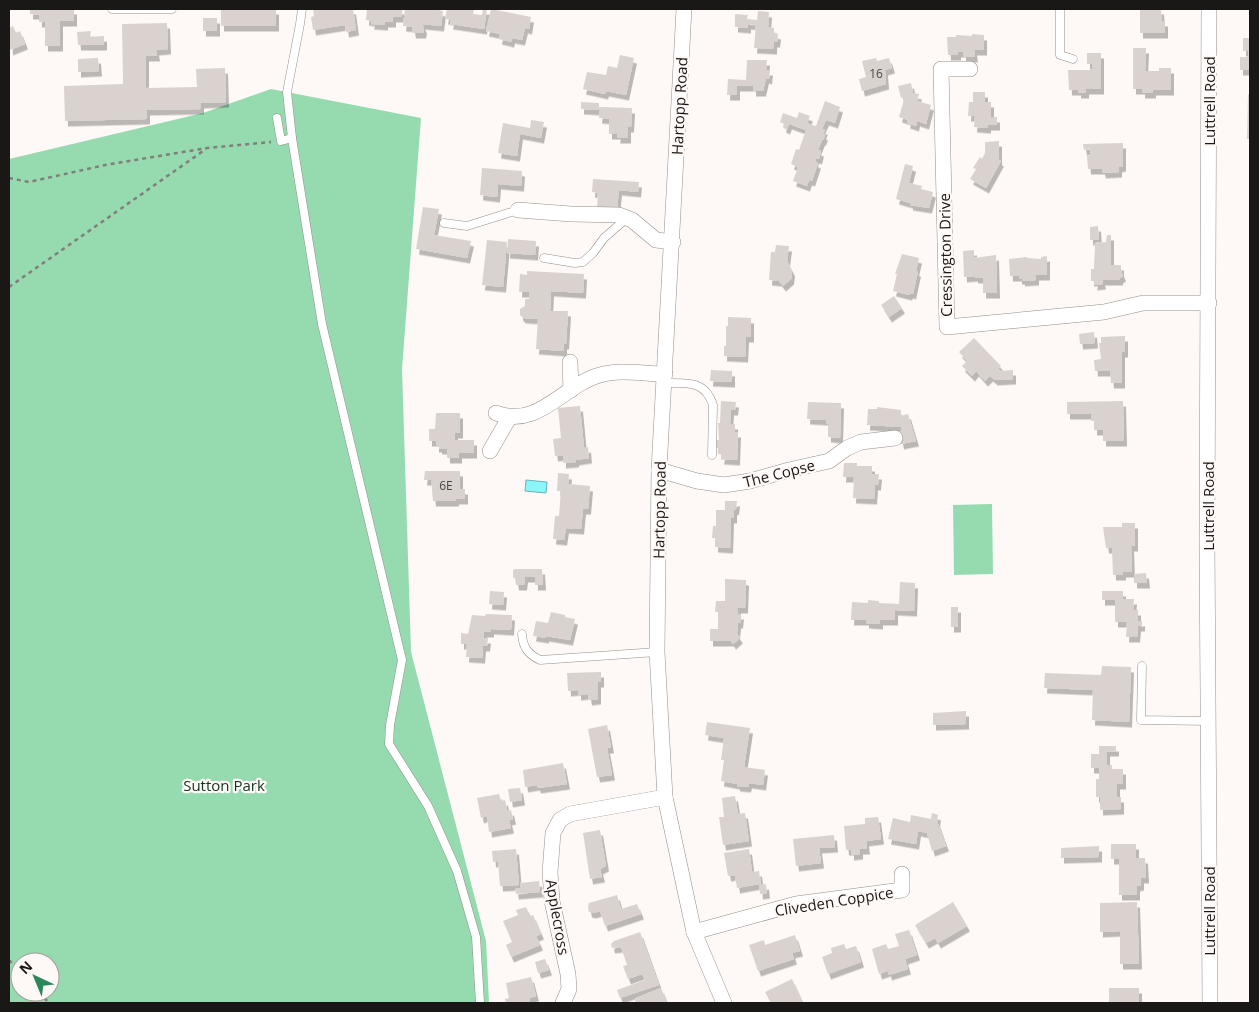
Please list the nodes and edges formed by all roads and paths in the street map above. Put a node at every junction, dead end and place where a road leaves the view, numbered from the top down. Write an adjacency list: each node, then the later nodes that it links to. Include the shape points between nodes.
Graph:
1 (112, 9): 2 (lane)
2 (172, 9)
3 (302, 9): 10 (lane, via 287,92)
4 (684, 9): 17 (street, Hartopp Road)
5 (1060, 9): 7 (lane, via 1060,55)
6 (1209, 9): 20 (street, Luttrell Road)
7 (1072, 60)
8 (970, 69): 20 (street, Cressington Drive, via 942,69 947,327 1104,312 1143,303)
9 (277, 118): 11 (lane)
10 (292, 138): 11 (lane); 35 (lane, via 322,324 402,660 390,725 390,744 428,806 457,871 476,937)
11 (281, 140): 12 (path)
12 (207, 148): 13 (path, via 29,182); 19 (path)
13 (9, 178)
14 (518, 210): 15 (street, via 611,214); 16 (lane, via 467,226)
15 (628, 218): 17 (street, via 656,240); 18 (lane, via 604,238 584,262)
16 (444, 224)
17 (673, 242): 22 (street, Hartopp Road)
18 (544, 258)
19 (9, 287)
20 (1209, 303): 31 (street, Luttrell Road)
21 (570, 362): 23 (street)
22 (665, 379): 23 (street, via 607,373); 26 (lane, via 701,387 711,397); 27 (street, Hartopp Road)
23 (571, 390): 25 (street, via 533,413 502,416)
24 (894, 438): 27 (street, The Copse, via 861,442 846,448 830,461 724,485)
25 (490, 451)
26 (712, 455)
27 (659, 470): 29 (street, Hartopp Road)
28 (522, 634): 29 (lane, via 522,645 530,656 540,660)
29 (657, 652): 32 (street, Hartopp Road)
30 (1142, 666): 31 (lane, via 1141,720)
31 (1208, 721): 38 (street, Luttrell Road)
32 (665, 797): 34 (street, Hartopp Road); 36 (street, Applecross, via 570,814 560,820 552,833 552,900 569,989)
33 (902, 874): 34 (street, Cliveden Coppice, via 902,890 796,904)
34 (694, 932): 37 (street, Hartopp Road)
35 (480, 1003)
36 (563, 1003)
37 (724, 1003)
38 (1210, 1003)

